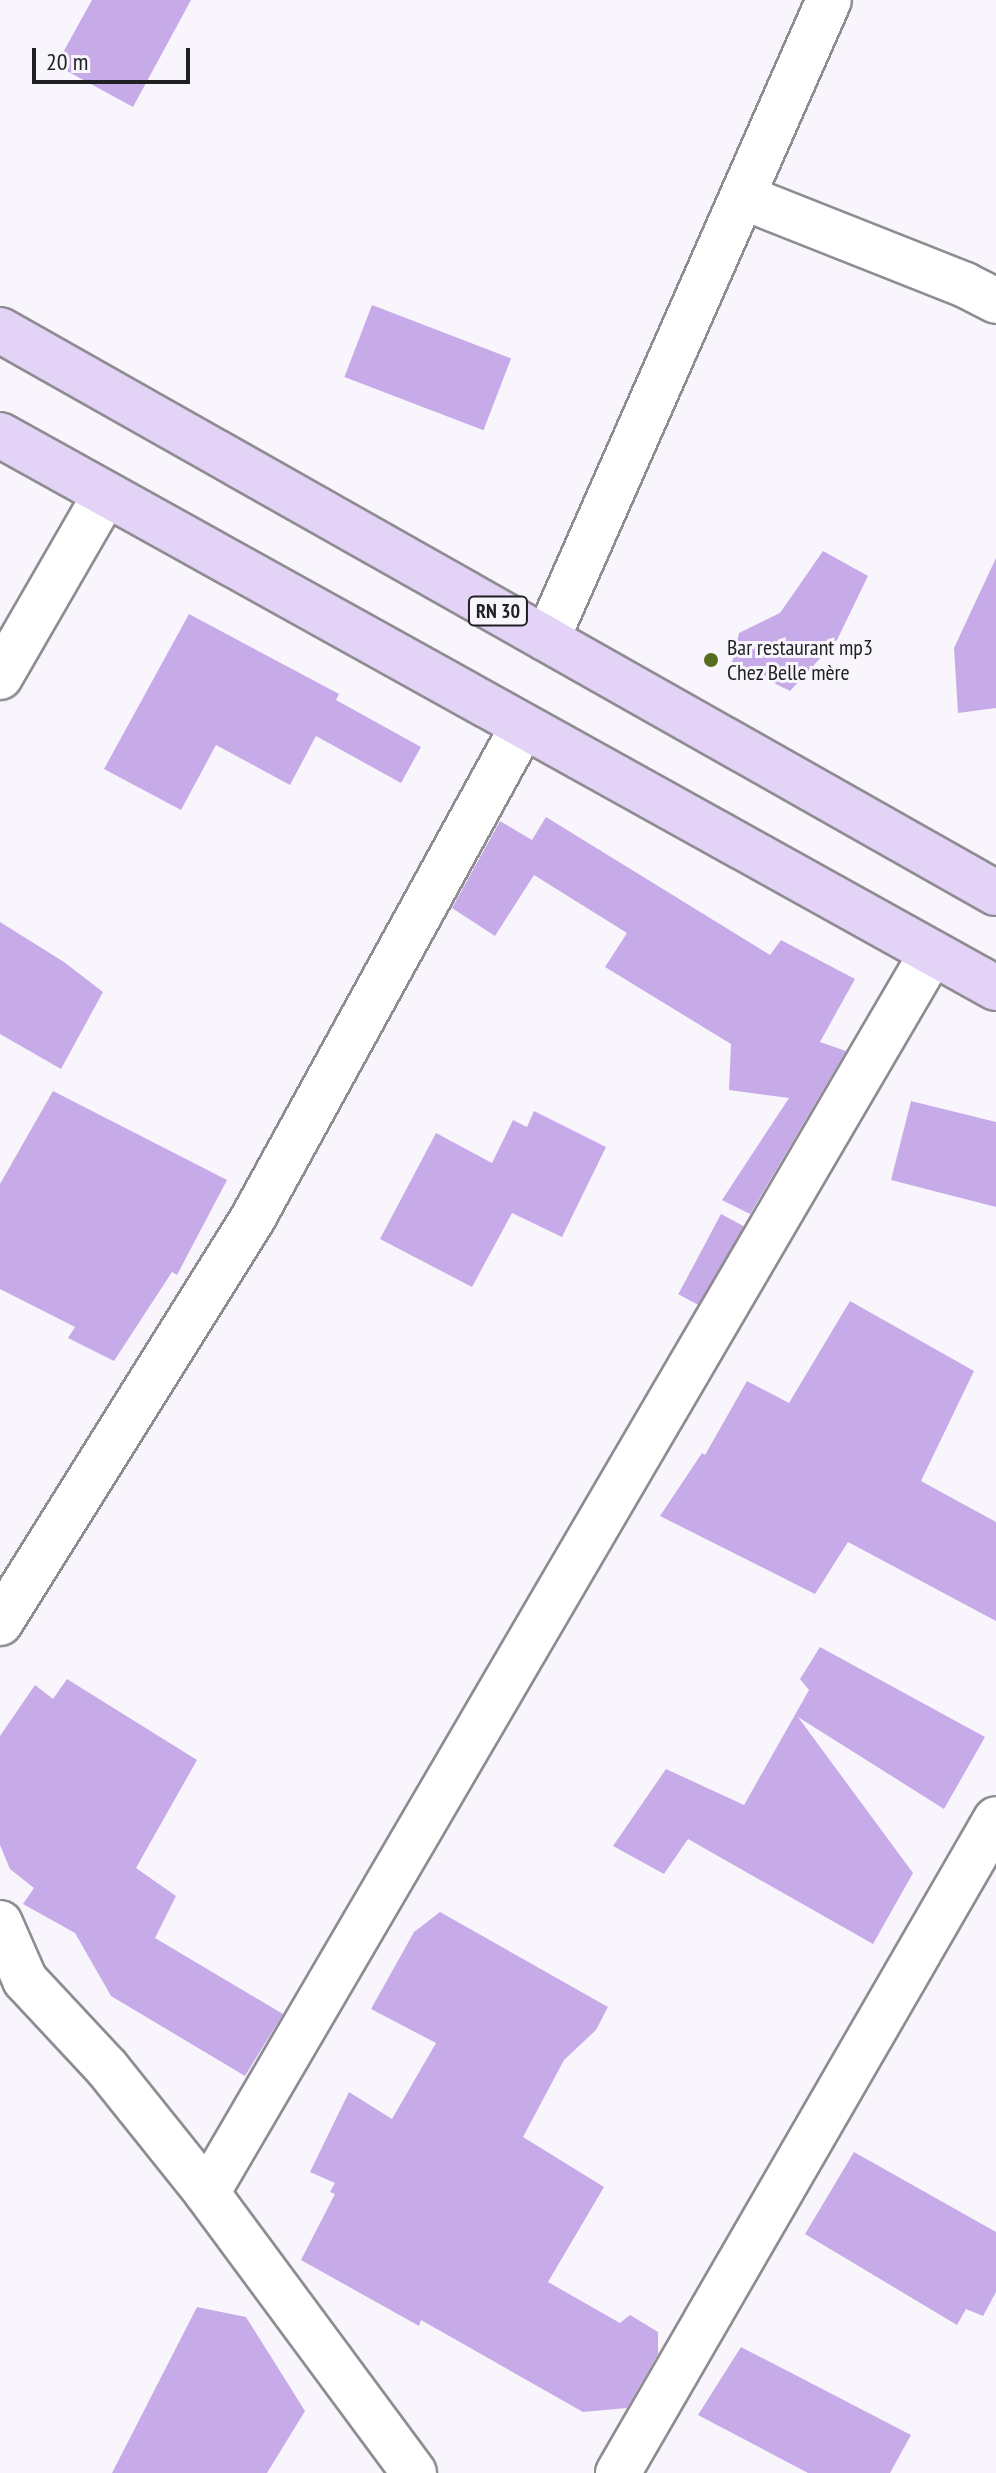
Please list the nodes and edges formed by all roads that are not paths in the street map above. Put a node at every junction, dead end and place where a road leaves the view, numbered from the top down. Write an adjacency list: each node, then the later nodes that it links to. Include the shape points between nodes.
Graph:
1 (829, 0): 2 (street)
2 (743, 197): 3 (street); 7 (street)
3 (996, 301)
4 (0, 330): 7 (main road, RN 30 / RN 30)
5 (0, 435): 6 (main road)
6 (105, 495): 8 (street); 9 (main road)
7 (547, 639): 10 (main road, RN 30 / RN 30)
8 (0, 677)
9 (523, 726): 11 (main road); 13 (street, via 253,1218)
10 (996, 893)
11 (932, 953): 12 (main road); 16 (street)
12 (996, 988)
13 (0, 1623)
14 (996, 1819): 18 (street)
15 (0, 1923): 16 (street, via 25,1980 107,2068)
16 (207, 2193): 17 (street)
17 (414, 2473)
18 (618, 2473)

